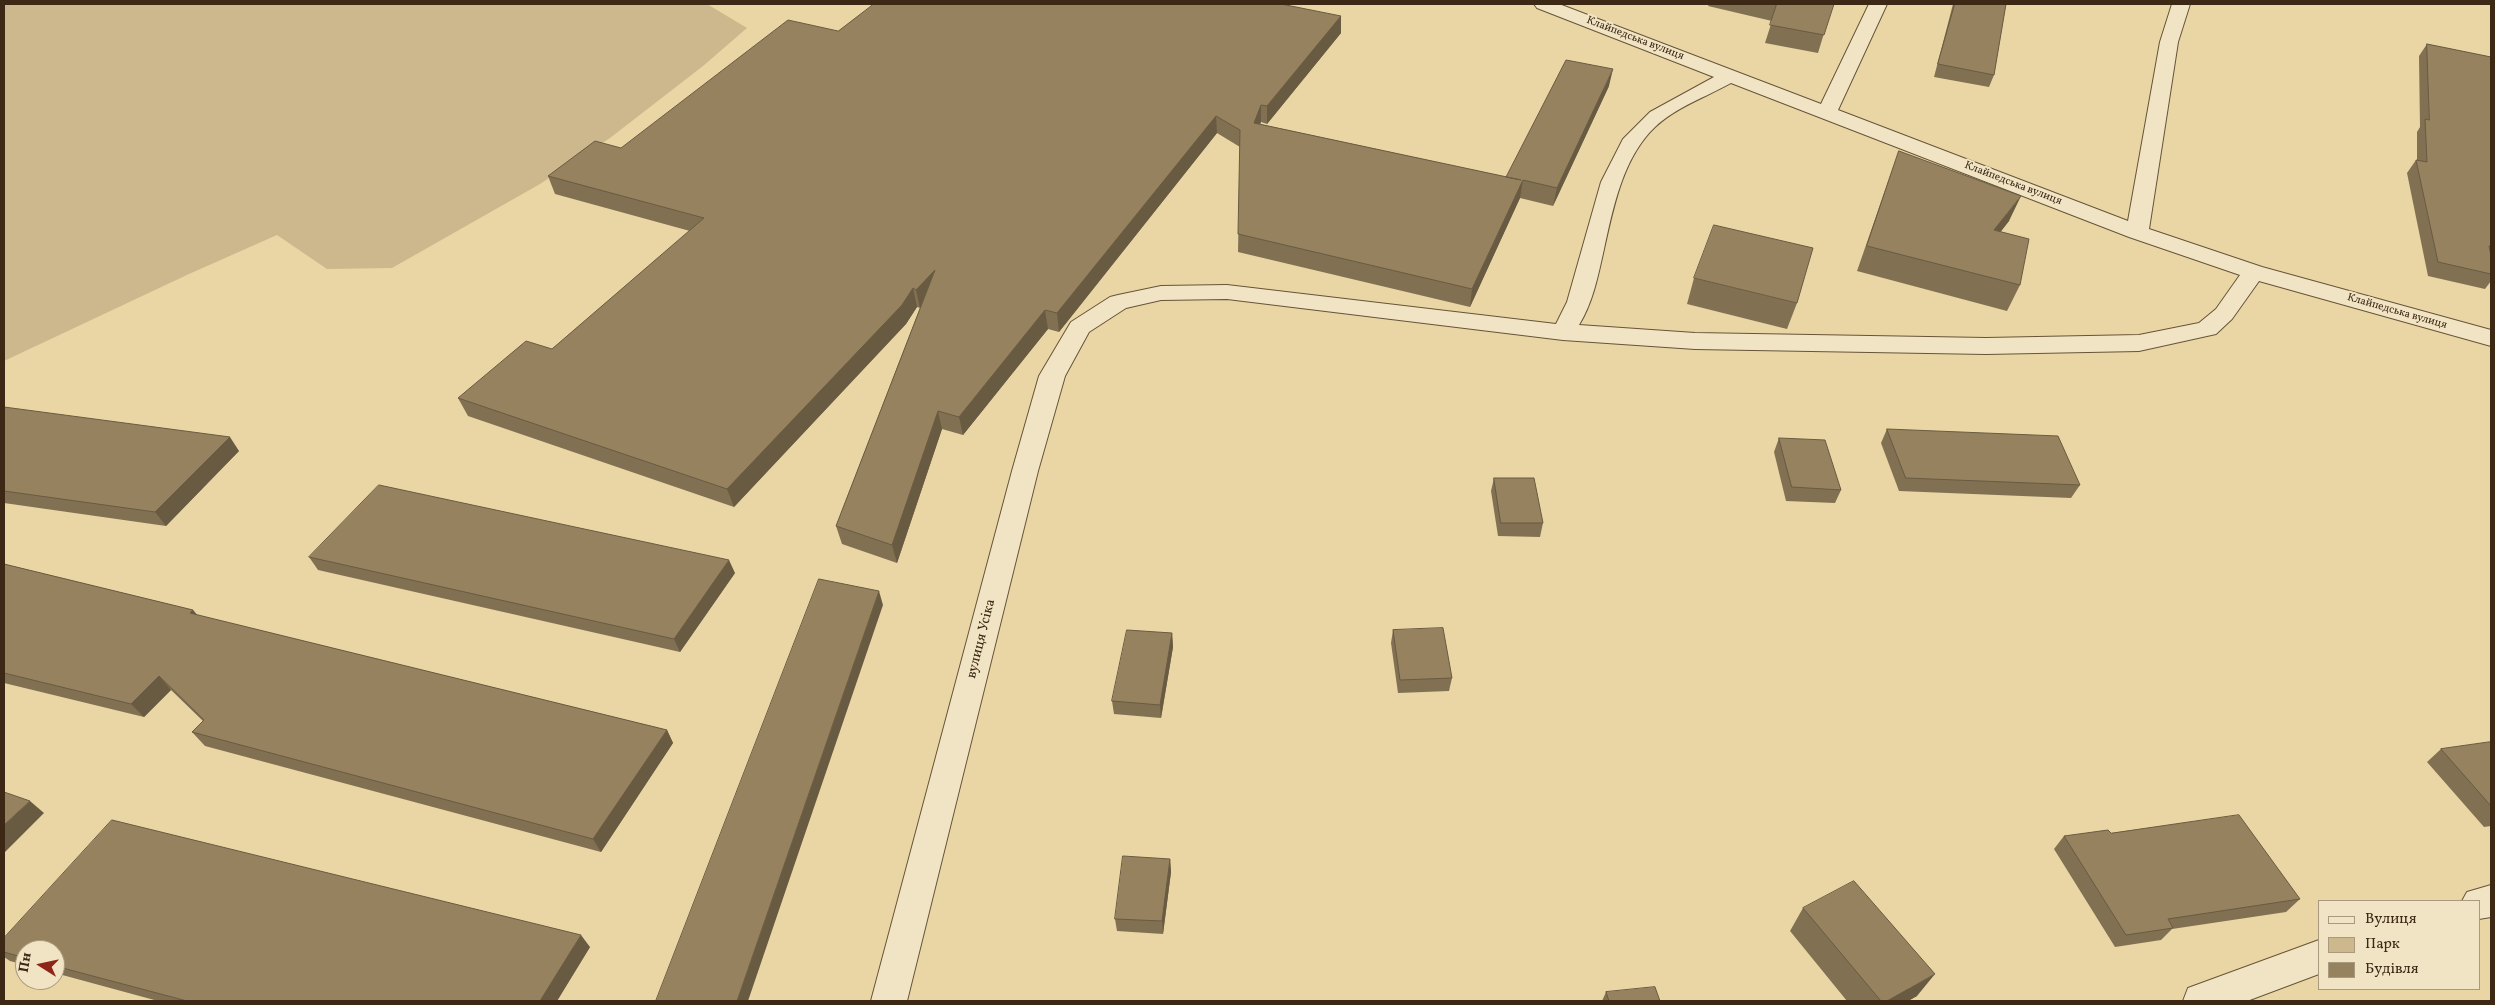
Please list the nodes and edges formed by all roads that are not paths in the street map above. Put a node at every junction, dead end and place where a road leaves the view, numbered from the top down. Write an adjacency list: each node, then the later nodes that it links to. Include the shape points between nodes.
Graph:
1 (1543, 4): 4 (street, Клайпедська вулиця)
2 (1878, 4): 5 (street)
3 (2181, 4): 6 (street, via 2169,42)
4 (1730, 76): 5 (street, Клайпедська вулиця); 8 (street, via 1647,124 1625,152 1603,209 1579,303)
5 (1827, 113): 6 (street, Клайпедська вулиця)
6 (2137, 232): 7 (street, Клайпедська вулиця)
7 (2254, 272): 8 (street, via 2224,314 2207,330 2139,343 1986,346 1695,341); 9 (street, Клайпедська вулиця)
8 (1563, 332): 11 (street, вулиця Усіка, via 1227,292 1161,293 1118,302 1080,327 1052,376 1025,471)
9 (2491, 338)
10 (2318, 956): 12 (street)
11 (890, 1001)
12 (2201, 1001)

